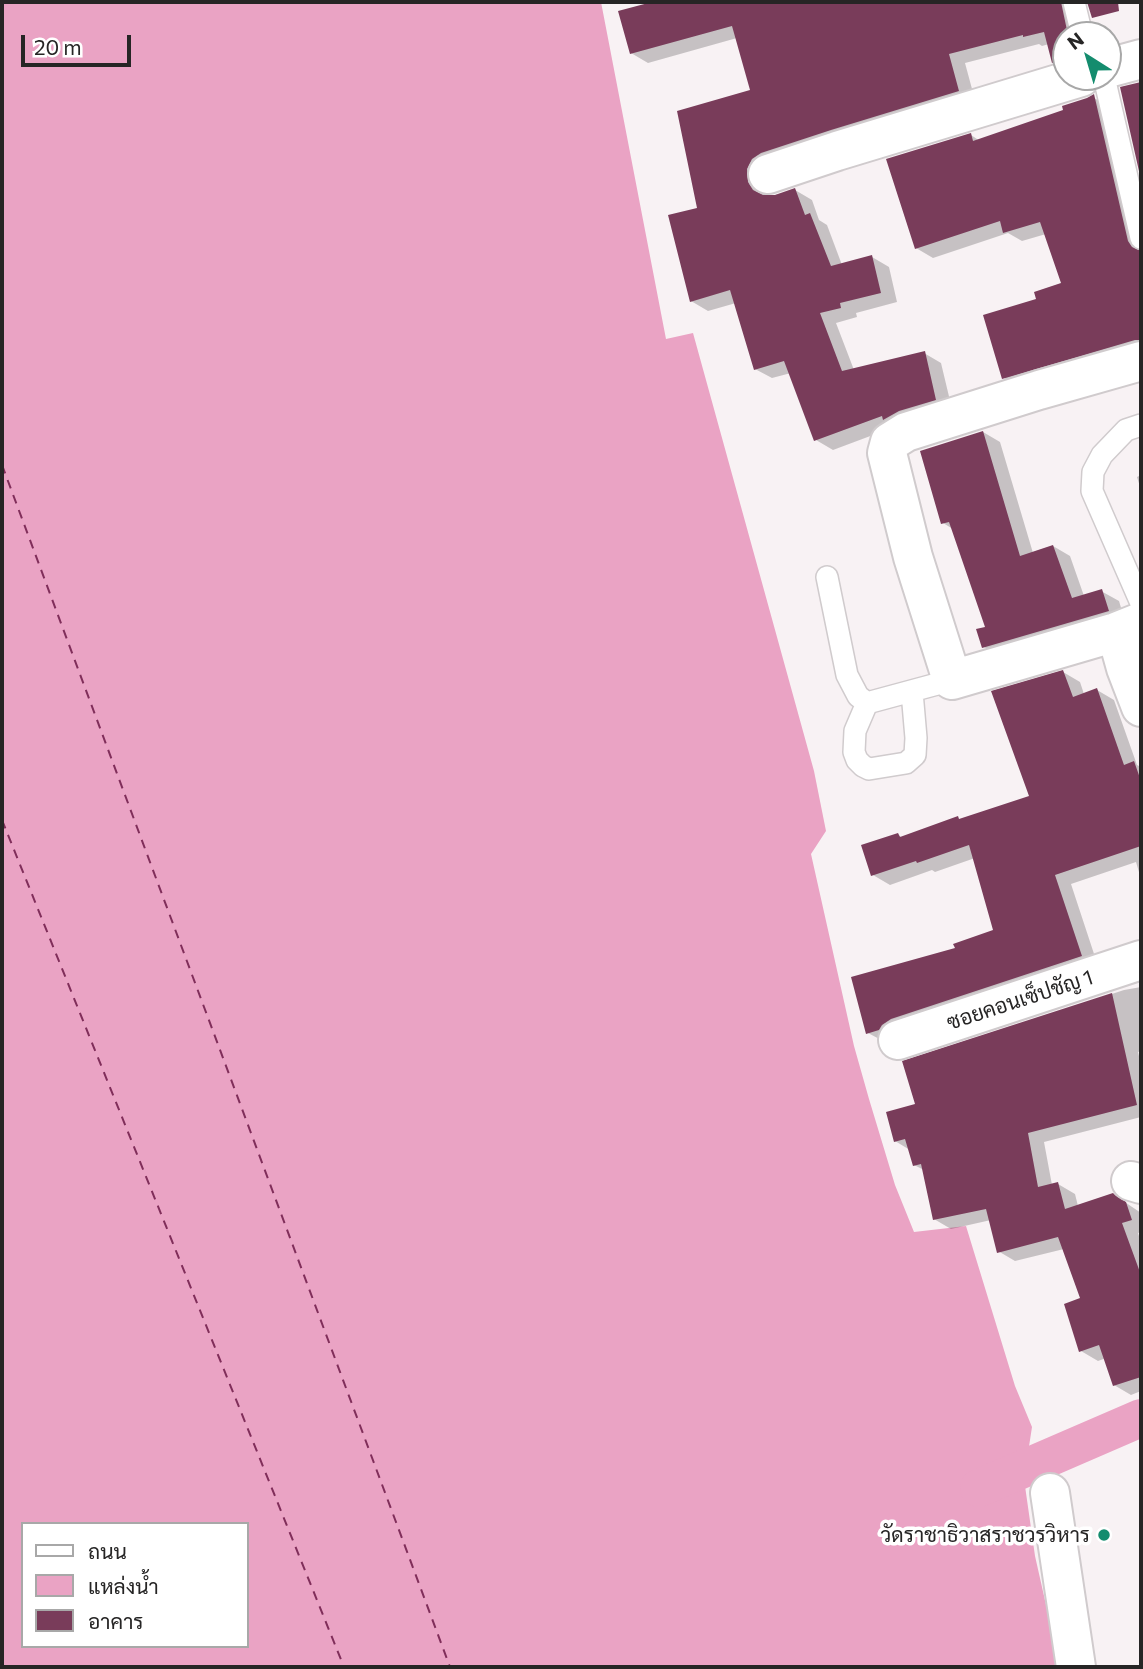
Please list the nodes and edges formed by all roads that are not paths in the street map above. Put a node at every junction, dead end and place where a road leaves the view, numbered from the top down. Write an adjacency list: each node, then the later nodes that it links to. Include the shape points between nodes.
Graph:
1 (1074, 2): 2 (lane)
2 (1079, 21)
3 (1141, 59): 4 (street)
4 (1122, 64)
5 (1052, 86): 7 (street)
6 (1107, 91): 8 (lane)
7 (768, 174)
8 (1141, 238)
9 (1141, 361): 14 (street, via 906,432 890,442 887,453 913,557)
10 (1141, 425): 12 (lane, via 1126,430 1102,455 1093,472 1092,491)
11 (827, 577): 16 (lane, via 847,675)
12 (1141, 603)
13 (1128, 627): 14 (street); 17 (street, via 1126,668)
14 (952, 680): 15 (lane)
15 (912, 692): 16 (lane); 16 (lane, via 915,755 906,763 869,769 857,760 855,731)
16 (867, 703)
17 (1141, 707)
18 (1141, 960): 19 (street, ซอยคอนเซ็ปชัญ 1)
19 (898, 1040)
20 (1050, 1493): 21 (street)
21 (1076, 1667)

